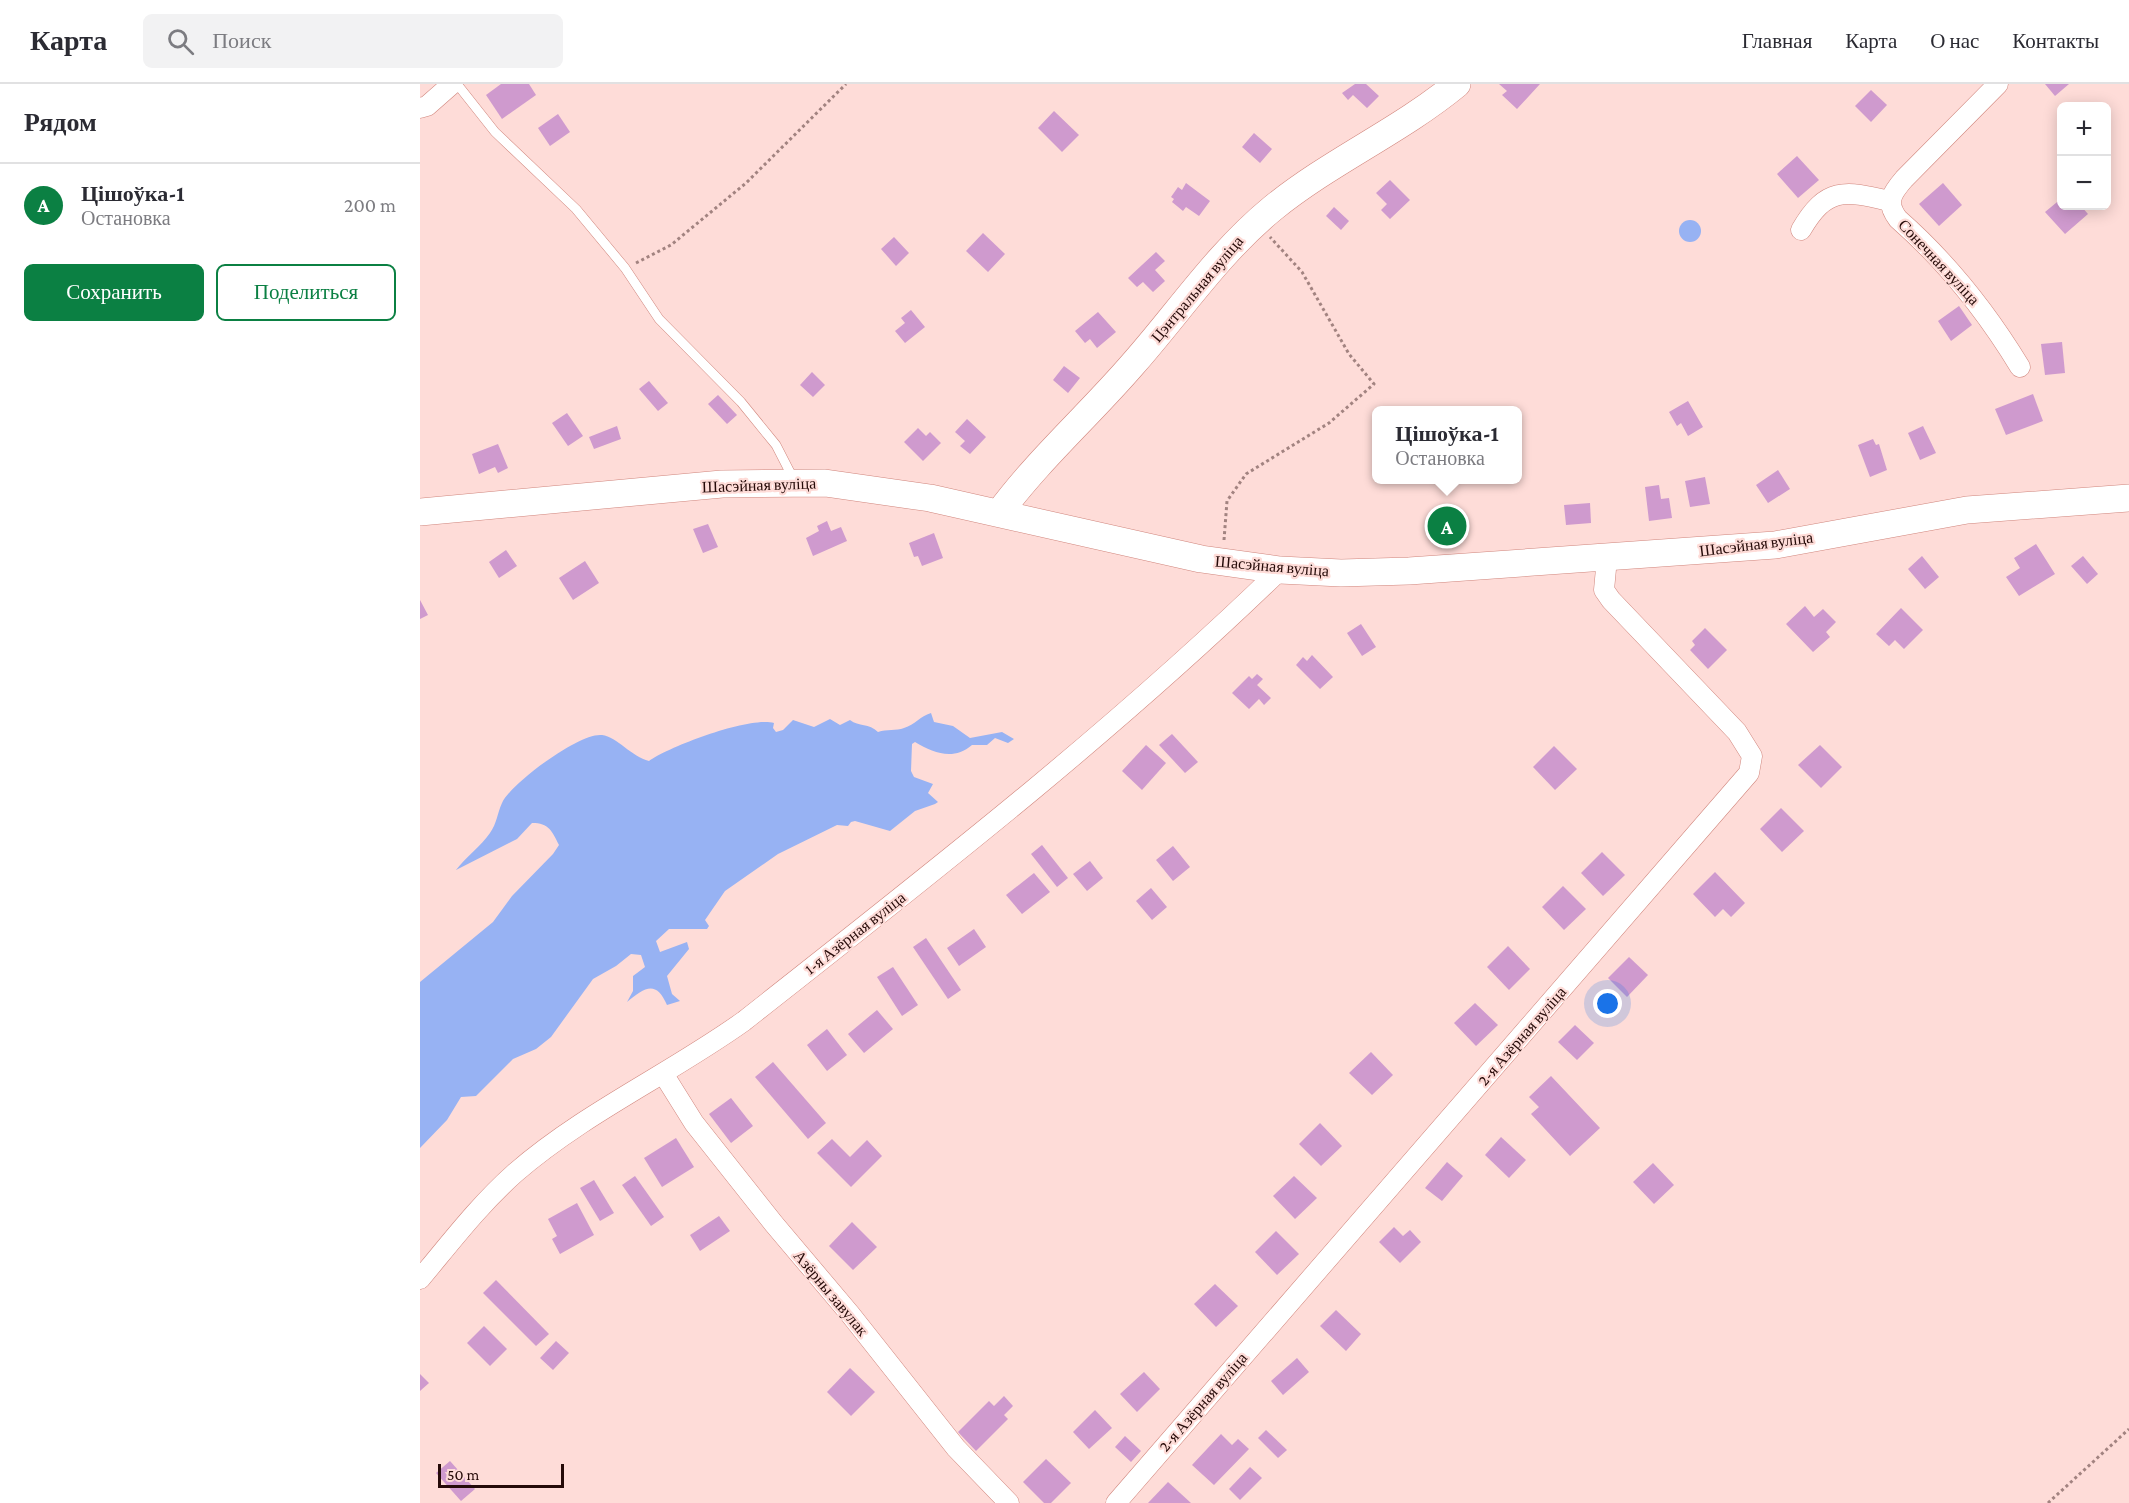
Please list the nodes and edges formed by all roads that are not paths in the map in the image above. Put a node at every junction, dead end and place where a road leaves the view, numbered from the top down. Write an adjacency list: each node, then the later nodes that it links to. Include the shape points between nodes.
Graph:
1 (452, 84): 5 (street)
2 (457, 84): 9 (lane, via 495,132 576,209 625,268 659,319 741,402 769,436)
3 (1457, 84): 12 (main road, Цэнтральная вуліца, via 1422,112 1306,182 1257,222 1216,262 1133,365 1022,481)
4 (1998, 84): 6 (street, Сонечная вуліца, via 1904,179)
5 (420, 108)
6 (1889, 201): 7 (street, via 1838,193 1821,203); 8 (street, Сонечная вуліца, via 1898,219 1971,293)
7 (1801, 230)
8 (2020, 367)
9 (795, 481): 11 (main road, Шасэйная вуліца); 12 (main road, Шасэйная вуліца, via 870,488)
10 (2129, 498): 13 (main road, Шасэйная вуліца, via 1968,510 1774,545)
11 (420, 512)
12 (999, 513): 14 (main road, Шасэйная вуліца, via 1221,563)
13 (1607, 558): 14 (main road, Шасэйная вуліца, via 1409,571); 18 (street, 2-я Азёрная вуліца, via 1604,590 1737,732 1752,756 1749,773)
14 (1280, 570): 15 (street, 1-я Азёрная вуліца, via 1073,759 744,1021)
15 (664, 1075): 16 (street, 1-я Азёрная вуліца, via 596,1115 517,1172 472,1215); 17 (street, Азёрны завулак, via 694,1123 774,1224 956,1448)
16 (420, 1279)
17 (1009, 1503)
18 (1116, 1503)

